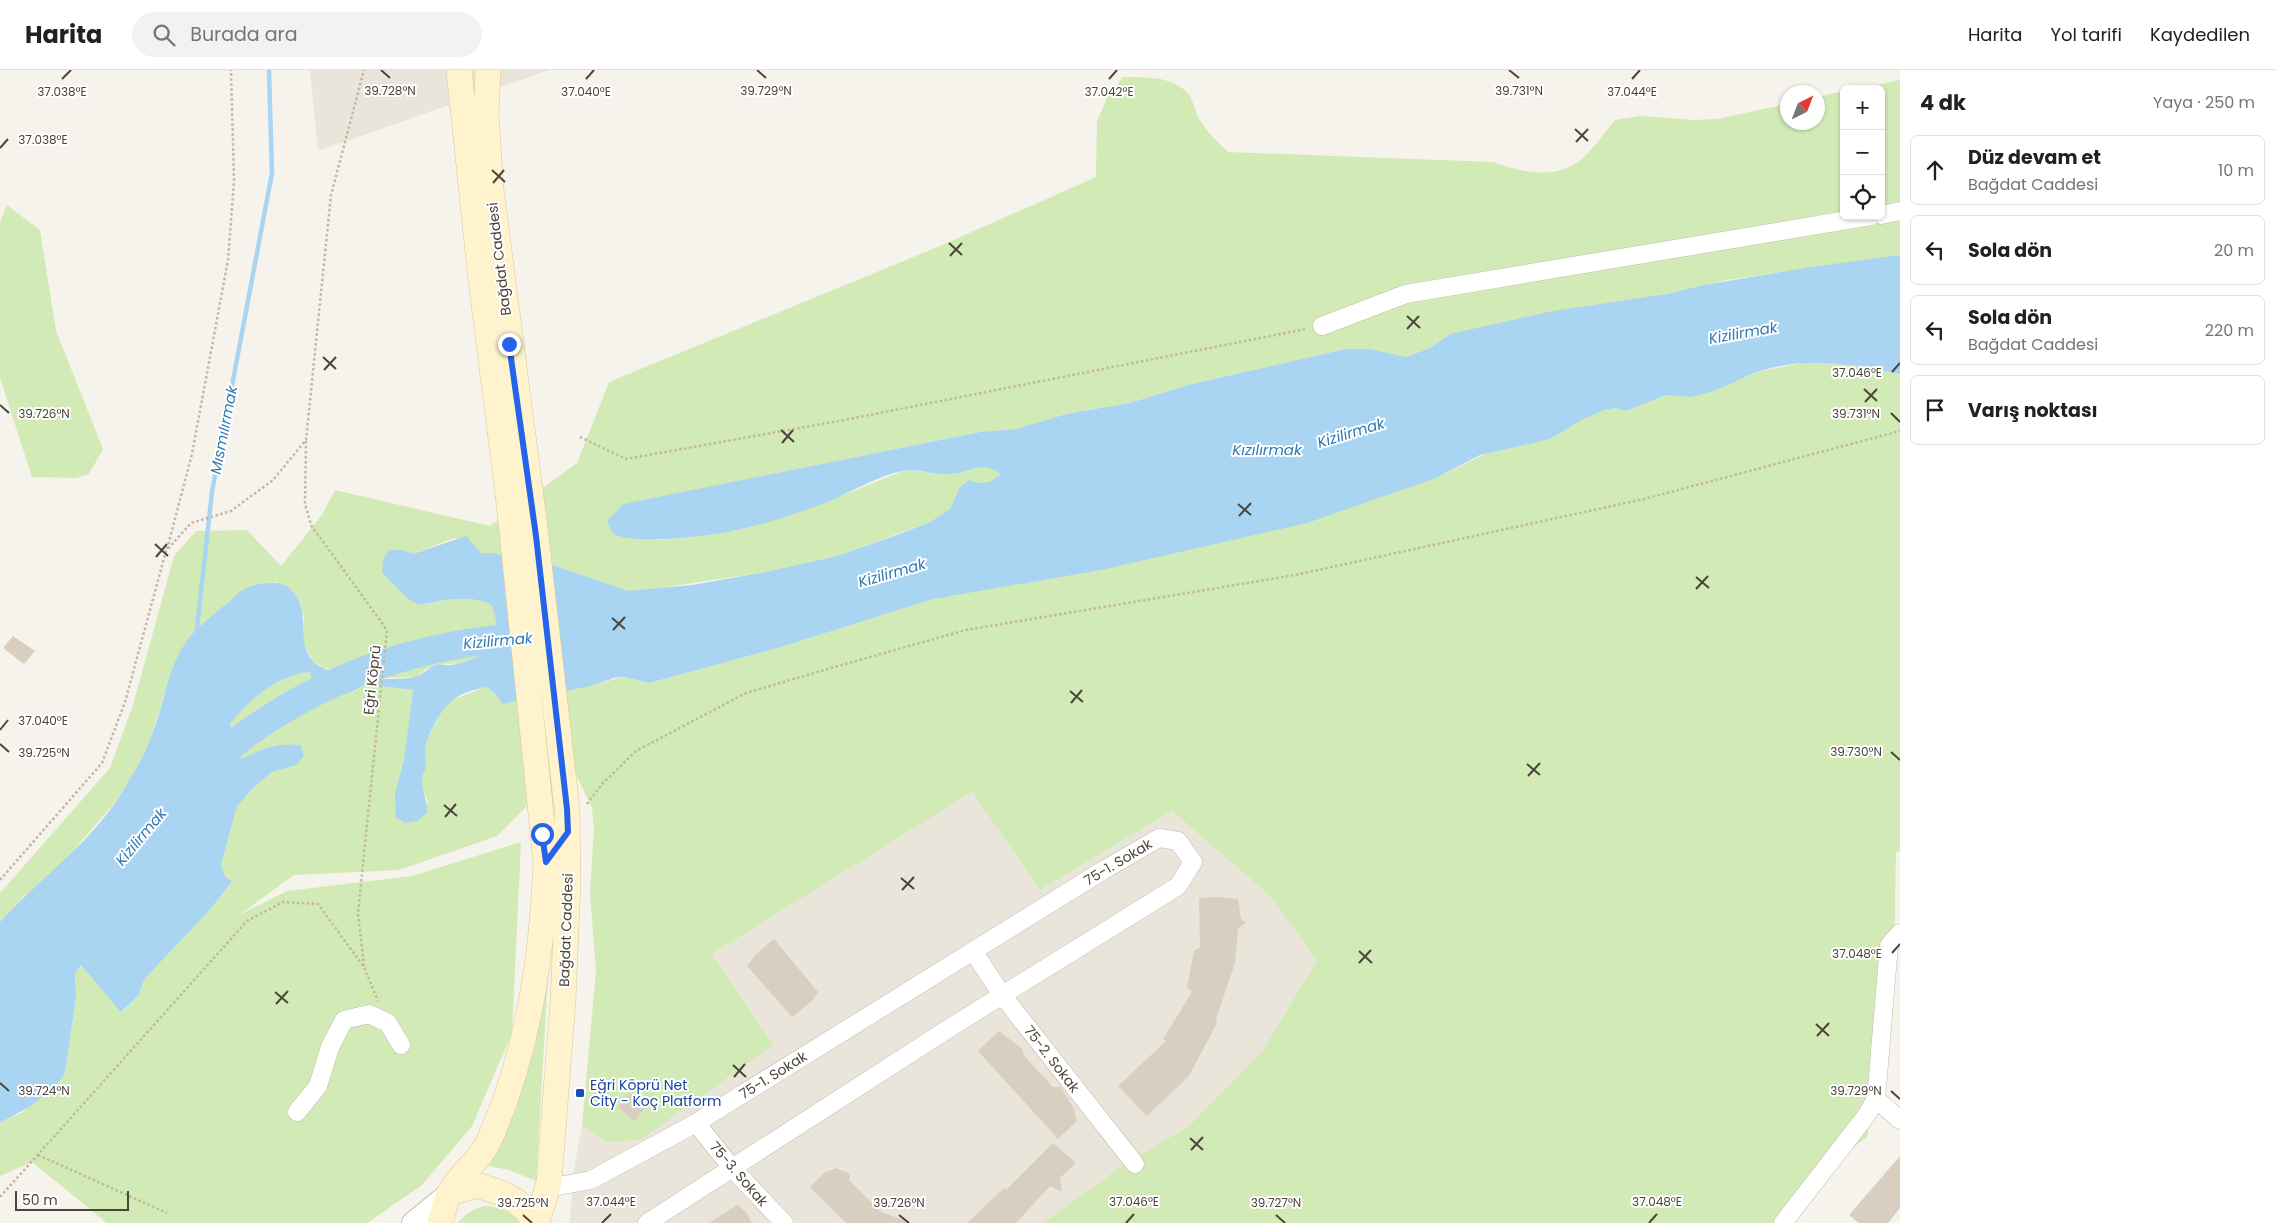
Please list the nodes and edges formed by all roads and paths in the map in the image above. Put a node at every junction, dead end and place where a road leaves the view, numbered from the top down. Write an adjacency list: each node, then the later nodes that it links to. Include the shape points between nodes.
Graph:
1 (230, 70): 12 (path, via 234,181 228,260 192,454)
2 (364, 70): 11 (path, Eğri Köprü, via 331,195)
3 (459, 70): 29 (main road, Bağdat Caddesi, via 546,862 543,916 529,1020 508,1093 487,1145)
4 (488, 70): 13 (main road, Bağdat Caddesi, via 486,116 491,189 527,474)
5 (1900, 211): 6 (street)
6 (1885, 213)
7 (1847, 220): 8 (street, via 1406,294)
8 (1322, 326): 10 (path, via 844,420 626,459)
9 (1900, 431): 13 (path, via 1644,499 1295,575 966,630 828,668 746,693 636,751)
10 (580, 437)
11 (306, 440): 12 (path, via 273,480 226,513 193,523); 17 (path, Eğri Köprü, via 305,504 311,525 387,630 358,913)
12 (166, 551): 14 (path, via 125,702 102,763)
13 (576, 809): 28 (main road, Bağdat Caddesi)
14 (0, 880)
15 (1900, 933): 21 (street, via 1889,945)
16 (973, 951): 18 (street, 75-2. Sokak); 18 (street, 75-1. Sokak, via 1159,838 1178,840 1193,862 1178,886); 24 (street, 75-1. Sokak)
17 (364, 967): 19 (path); 25 (path, via 318,904 283,902 248,920)
18 (1002, 995): 26 (street, 75-2. Sokak); 27 (street, 75-1. Sokak)
19 (388, 1023): 20 (street); 22 (street, via 369,1014 344,1020 330,1048 318,1086)
20 (401, 1045)
21 (1876, 1099): 23 (street); 37 (street)
22 (297, 1112)
23 (1900, 1120)
24 (696, 1123): 27 (street, 75-3. Sokak); 28 (street, 75-1. Sokak, via 591,1180)
25 (38, 1155): 30 (path); 31 (path)
26 (1135, 1164)
27 (732, 1168): 35 (street, 75-1. Sokak); 36 (street, 75-3. Sokak)
28 (547, 1188): 34 (main road, Bağdat Caddesi)
29 (450, 1193): 32 (street); 33 (main road, Bağdat Caddesi); 34 (main road, via 477,1185 516,1201)
30 (0, 1197)
31 (167, 1213)
32 (413, 1223)
33 (440, 1223)
34 (536, 1223)
35 (647, 1223)
36 (784, 1223)
37 (1783, 1223)

